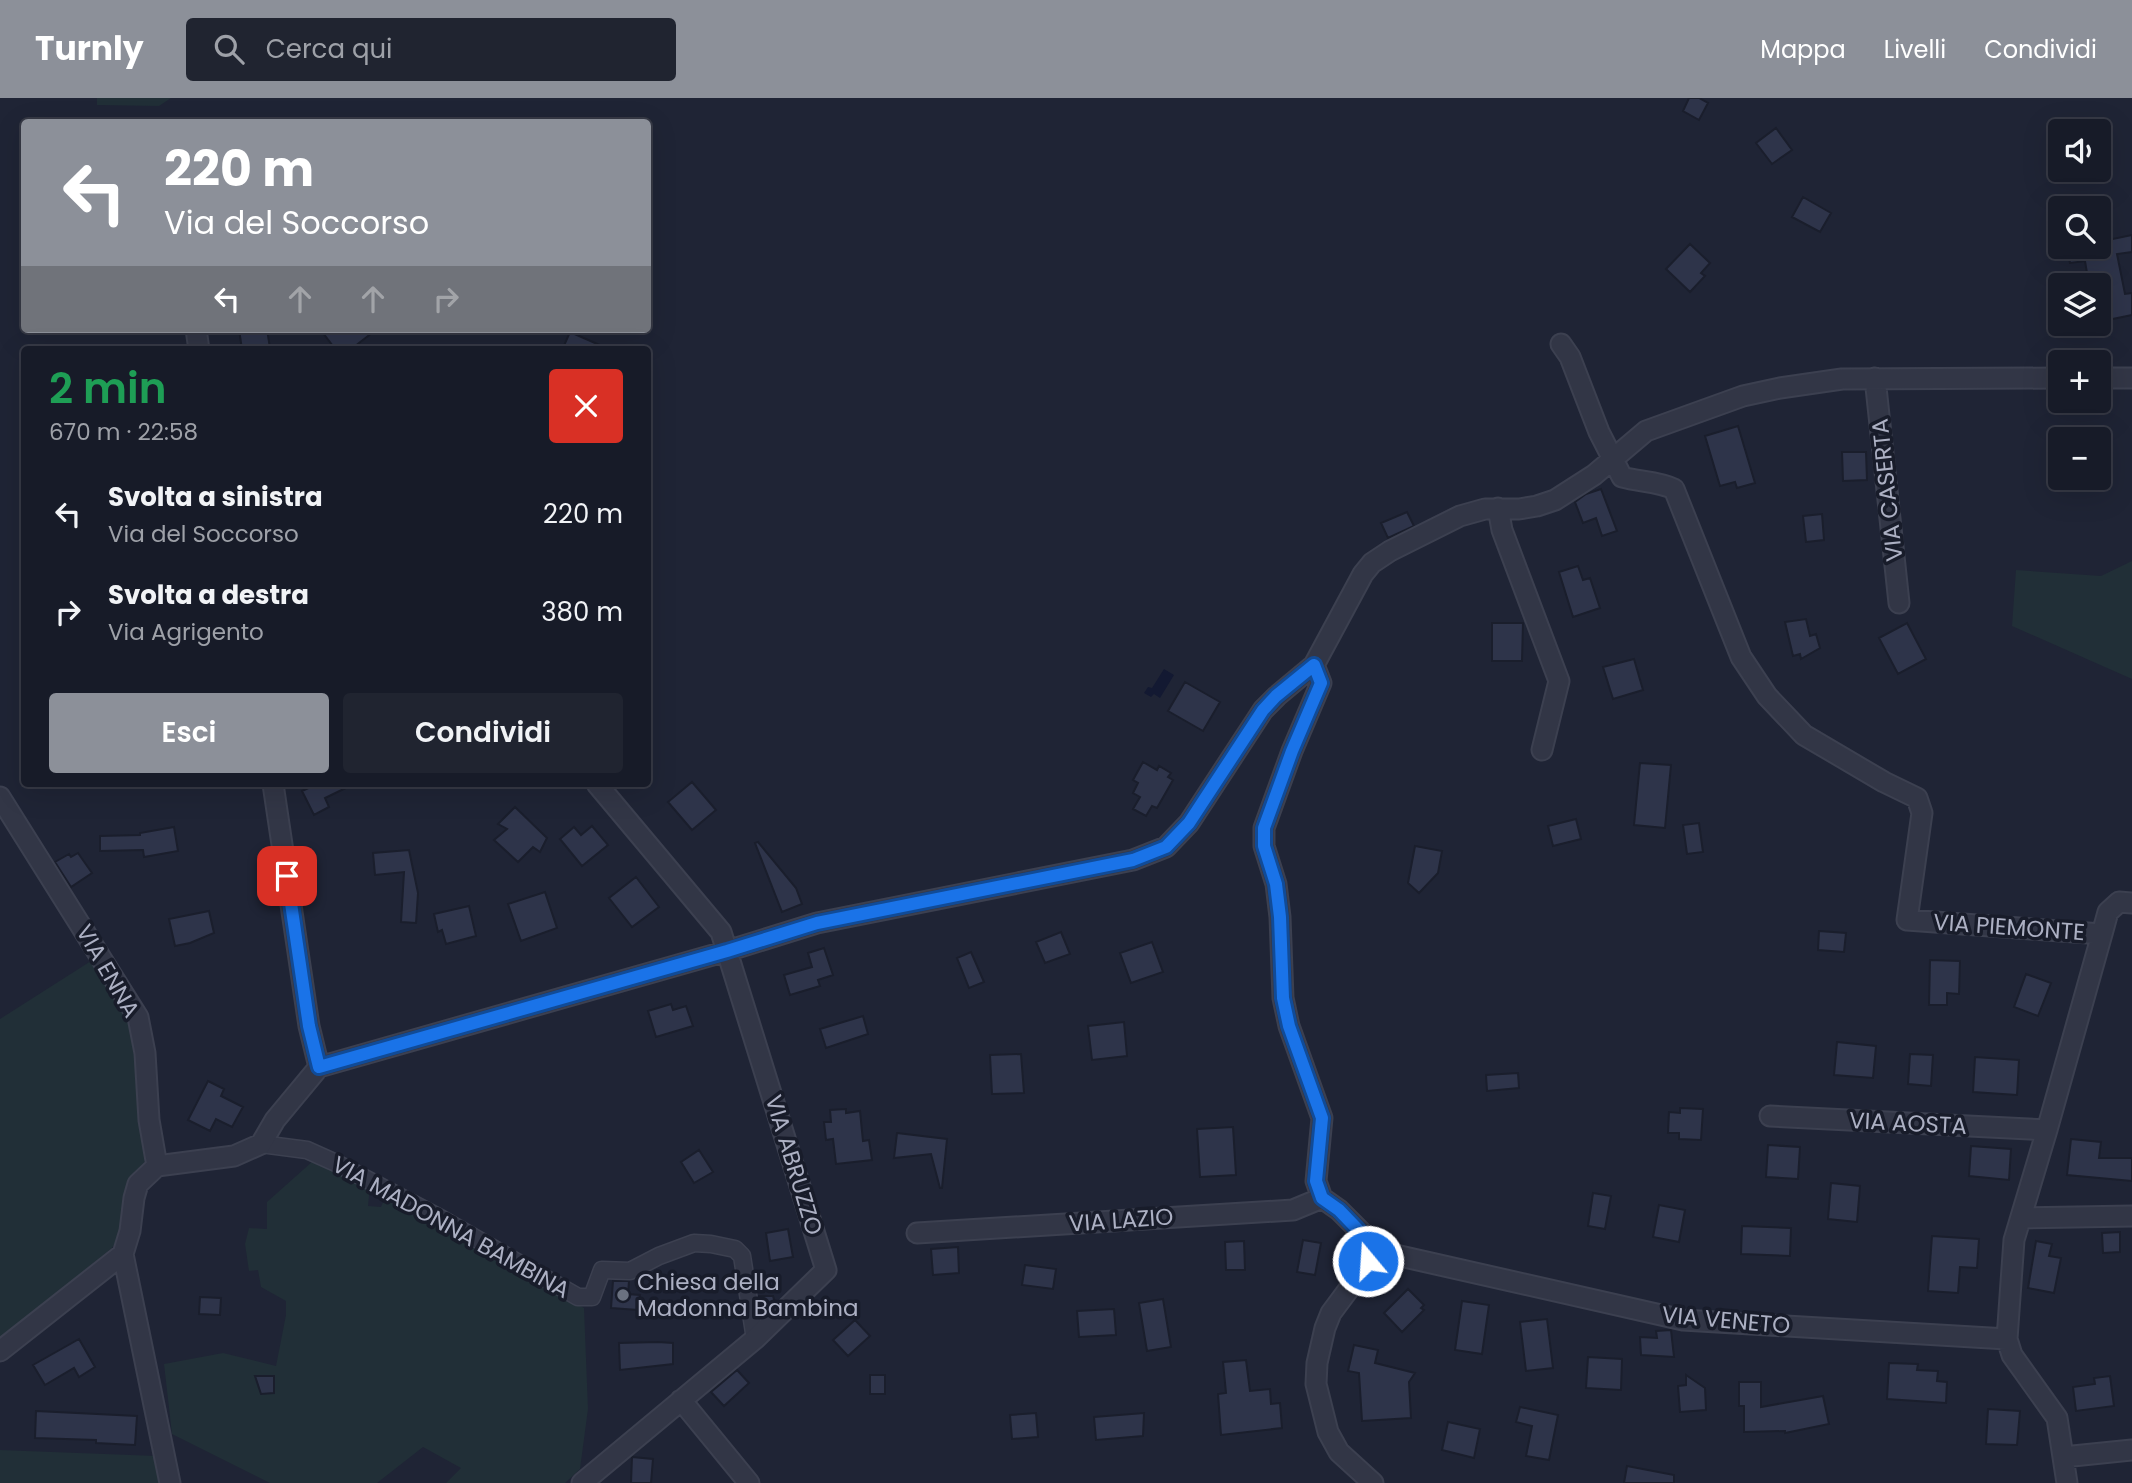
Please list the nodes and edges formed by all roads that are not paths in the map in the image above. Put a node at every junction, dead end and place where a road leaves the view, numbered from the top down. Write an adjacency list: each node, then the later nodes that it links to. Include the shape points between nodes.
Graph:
1 (1562, 344): 6 (street)
2 (1875, 377): 3 (street); 6 (street, via 1743,396 1646,431); 8 (street, VIA CASERTA)
3 (2048, 378)
4 (2111, 378): 5 (street)
5 (2132, 379)
6 (1614, 457): 7 (street, via 1555,500 1519,509); 15 (street, VIA PIEMONTE, via 1622,477 1674,489 1741,657 1767,696 1804,735 1917,798 1922,813 1907,920)
7 (1498, 508): 9 (street, via 1460,516 1372,563); 10 (street, via 1502,530 1559,681)
8 (1899, 603)
9 (1314, 665): 16 (street, via 1263,710 1189,823 1166,847 1133,860 817,923); 22 (street, via 1321,683 1264,828 1264,846 1276,884 1283,998 1322,1118 1316,1181)
10 (1542, 750)
11 (273, 787): 17 (street)
12 (600, 787): 16 (street, via 721,932)
13 (0, 797): 21 (street, VIA ENNA, via 138,1017)
14 (2132, 903): 15 (street, via 2119,902 2108,912)
15 (2102, 934): 19 (street, VIA PIEMONTE)
16 (727, 951): 17 (street); 28 (street, VIA ABRUZZO, via 826,1270)
17 (319, 1067): 20 (street, via 275,1119)
18 (1770, 1116): 19 (street, VIA AOSTA)
19 (2047, 1130): 24 (street, VIA PIEMONTE)
20 (261, 1144): 21 (street, via 234,1156); 28 (street, VIA MADONNA BAMBINA, via 307,1150 336,1163 578,1297 592,1297 602,1270 630,1271 694,1243 735,1249 742,1256)
21 (158, 1166): 27 (street, via 138,1184)
22 (1322, 1198): 25 (street, VIA LAZIO, via 1293,1210); 26 (street, via 1364,1236)
23 (2132, 1216): 24 (street)
24 (2022, 1218): 29 (street, VIA PIEMONTE, via 2014,1240)
25 (917, 1233)
26 (1369, 1250): 29 (street, VIA VENETO, via 1683,1320); 34 (street, via 1363,1270 1325,1328 1316,1384 1328,1432 1339,1452)
27 (122, 1254): 30 (street); 35 (street)
28 (755, 1339): 31 (street, VIA ABRUZZO)
29 (2007, 1339): 33 (street, via 2012,1355 2057,1418)
30 (0, 1351)
31 (681, 1400): 36 (street, VIA ABRUZZO); 37 (street)
32 (2132, 1450): 33 (street)
33 (2063, 1457): 38 (street)
34 (1375, 1482)
35 (170, 1483)
36 (582, 1483)
37 (749, 1483)
38 (2067, 1483)

